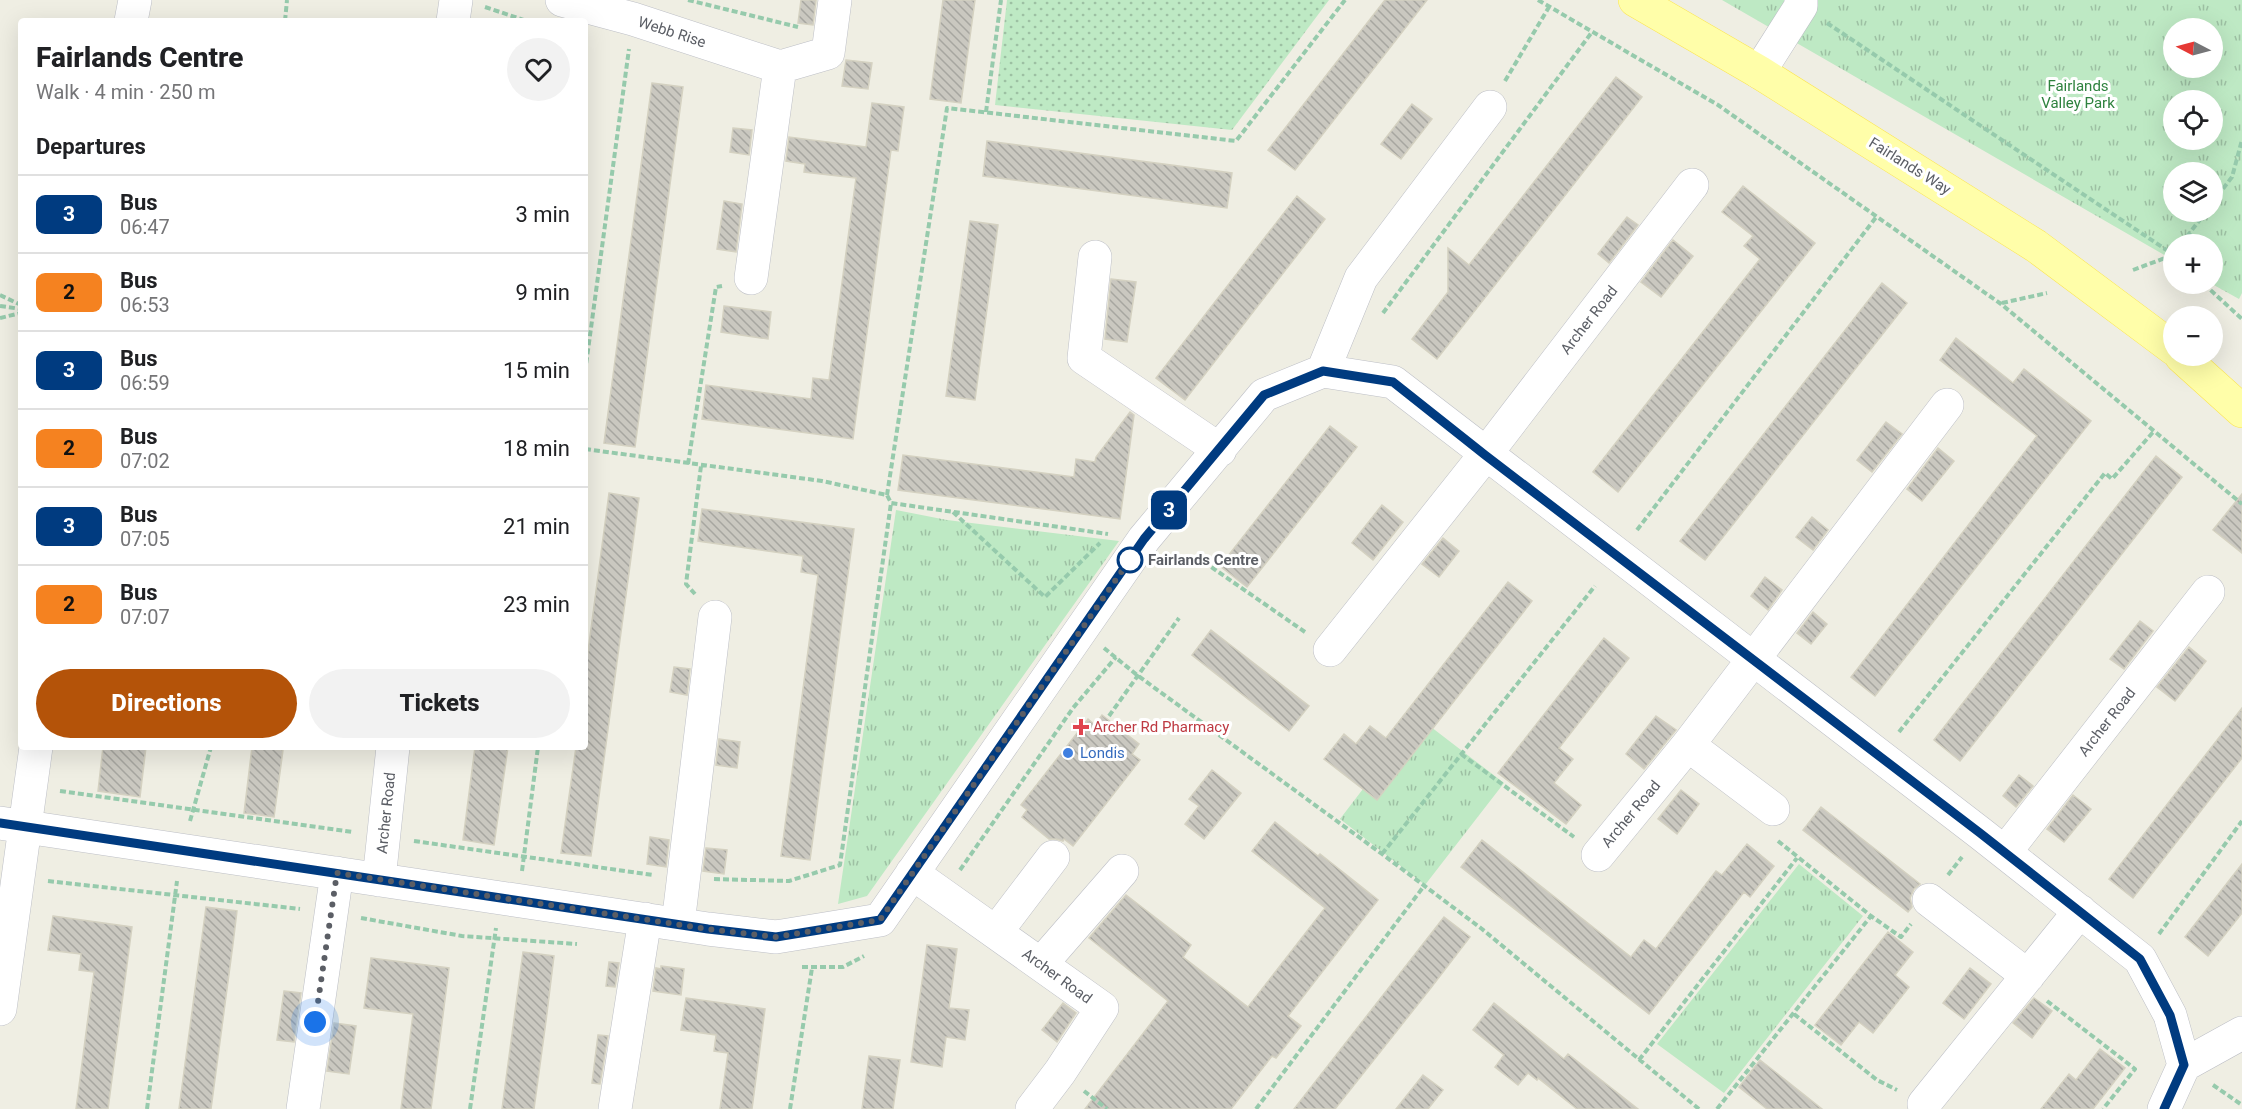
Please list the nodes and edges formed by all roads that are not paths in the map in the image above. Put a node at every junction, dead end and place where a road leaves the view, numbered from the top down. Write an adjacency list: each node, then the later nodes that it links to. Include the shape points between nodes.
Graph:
1 (135, 0): 7 (street)
2 (562, 0): 9 (street, Webb Rise)
3 (835, 0): 9 (street, via 828,53)
4 (1635, 0): 10 (main road, Fairlands Way)
5 (1801, 3): 10 (street)
6 (470, 4): 8 (street)
7 (132, 18)
8 (456, 18)
9 (780, 67): 14 (street)
10 (1759, 72): 15 (main road, Fairlands Way, via 2036,246)
11 (1490, 107): 17 (street, via 1361,278)
12 (1692, 185): 21 (street, Archer Road)
13 (1095, 257): 20 (street, via 1084,358)
14 (751, 278)
15 (2163, 341)
16 (2192, 366): 19 (main road)
17 (1323, 371): 20 (street, via 1264,395); 21 (street, via 1393,382)
18 (1947, 405): 25 (street, Archer Road)
19 (2242, 411)
20 (1220, 450): 36 (street, via 1144,539)
21 (1485, 455): 24 (street, Archer Road); 25 (street)
22 (2208, 592): 31 (street, Archer Road)
23 (715, 617): 41 (street)
24 (1330, 650)
25 (1752, 659): 26 (street, Archer Road); 31 (street)
26 (1689, 744): 29 (street); 32 (street, Archer Road)
27 (36, 750): 30 (street, via 31,786)
28 (393, 750): 37 (street, Archer Road)
29 (1773, 809)
30 (13, 824): 35 (street); 45 (street)
31 (1993, 842): 39 (street)
32 (1598, 855)
33 (1053, 857): 42 (street)
34 (1122, 871): 43 (street)
35 (337, 873): 37 (street); 49 (street)
36 (912, 873): 41 (street, via 880,920 776,937); 42 (street, Archer Road)
37 (379, 879): 40 (street)
38 (1929, 900): 44 (street)
39 (2080, 911): 44 (street); 47 (street, via 2140,959 2170,1015)
40 (645, 919): 41 (street); 50 (street)
41 (678, 924)
42 (996, 932): 43 (street, Archer Road)
43 (1041, 964): 51 (street, Archer Road, via 1102,1008)
44 (2025, 979): 48 (street)
45 (0, 1009)
46 (2242, 1033): 47 (street)
47 (2184, 1065): 52 (street)
48 (1924, 1104)
49 (303, 1109)
50 (615, 1109)
51 (1032, 1109)
52 (2164, 1109)

